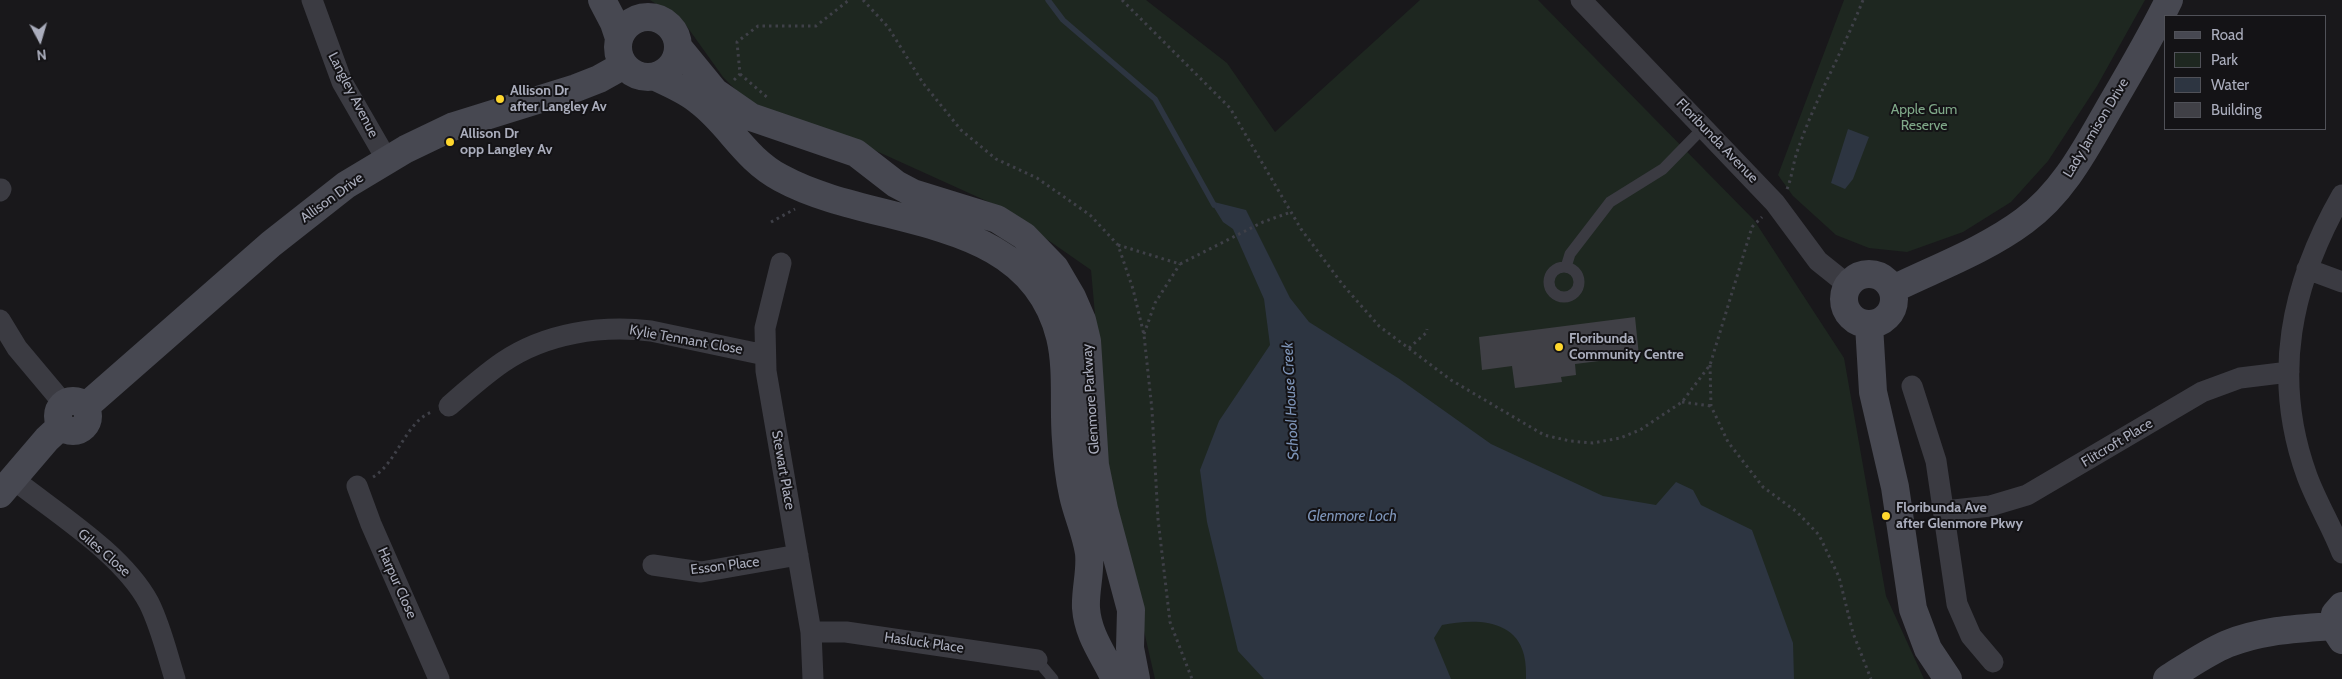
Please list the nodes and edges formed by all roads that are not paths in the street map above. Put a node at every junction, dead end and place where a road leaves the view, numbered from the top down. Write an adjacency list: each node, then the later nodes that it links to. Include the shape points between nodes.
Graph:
1 (312, 0): 12 (street, Langley Avenue, via 342,82)
2 (602, 0): 7 (main road)
3 (630, 0): 6 (main road)
4 (1581, 0): 11 (street, Floribunda Avenue)
5 (2169, 0): 19 (main road, Lady Jamison Drive, via 2074,169 2052,196 2024,222 1994,240)
6 (652, 16): 7 (main road, via 631,21); 8 (main road, via 672,26)
7 (619, 38): 9 (main road, via 617,47)
8 (679, 48): 10 (main road, via 672,66); 42 (main road, Glenmore Parkway, via 715,92 751,117 856,153 913,193 997,219 1024,236 1055,268 1078,310 1089,350 1095,465 1131,610 1130,648)
9 (624, 65): 10 (main road, via 638,76); 12 (main road, Allison Drive, via 599,80 454,126)
10 (656, 77): 41 (main road, Glenmore Parkway, via 700,101 752,157 779,177 824,197 971,238 1002,254 1031,280 1051,313 1060,337 1066,450 1089,560 1087,616 1098,650)
11 (1704, 127): 15 (lane, via 1663,169 1610,202 1570,254); 18 (street, Floribunda Avenue, via 1775,203 1818,262)
12 (387, 160): 26 (main road, Allison Drive, via 346,185 271,244)
13 (2342, 195): 16 (street, via 2320,234)
14 (781, 262): 22 (street, Stewart Place, via 766,318)
15 (1566, 267)
16 (2307, 268): 17 (street); 23 (street, via 2292,320)
17 (2342, 282)
18 (1848, 285): 19 (main road, via 1860,275 1876,275); 21 (main road, via 1844,300 1849,314 1861,323)
19 (1893, 289): 21 (main road, via 1894,304 1888,316)
20 (0, 320): 26 (street, via 17,348)
21 (1869, 324): 43 (main road, via 1873,392 1895,487 1913,608 1928,649)
22 (765, 355): 25 (street, Kylie Tennant Close, via 651,331 593,330 554,339 521,353 488,373); 31 (street, Stewart Place)
23 (2289, 372): 29 (street, Flitcroft Place, via 2240,378 2202,392 2027,495 1990,506); 30 (street, via 2293,418 2302,462)
24 (1912, 386): 29 (street, via 1931,443)
25 (449, 406)
26 (70, 413): 27 (main road, Allison Drive)
27 (6, 486): 37 (street, Giles Close, via 103,549 127,571 154,614)
28 (358, 486): 38 (street, Harpur Close, via 371,524)
29 (1945, 511): 36 (street, via 1954,590 1961,615 1979,647)
30 (2342, 553)
31 (798, 555): 32 (street, Esson Place, via 700,572); 34 (street, Stewart Place)
32 (653, 565)
33 (2339, 624): 44 (main road, via 2247,637 2210,653)
34 (811, 632): 35 (street, Hasluck Place, via 846,632); 39 (street, Stewart Place)
35 (1037, 660): 40 (lane)
36 (1993, 662)
37 (175, 679)
38 (438, 679)
39 (813, 679)
40 (1053, 679)
41 (1115, 679)
42 (1136, 679)
43 (1948, 679)
44 (2167, 679)

